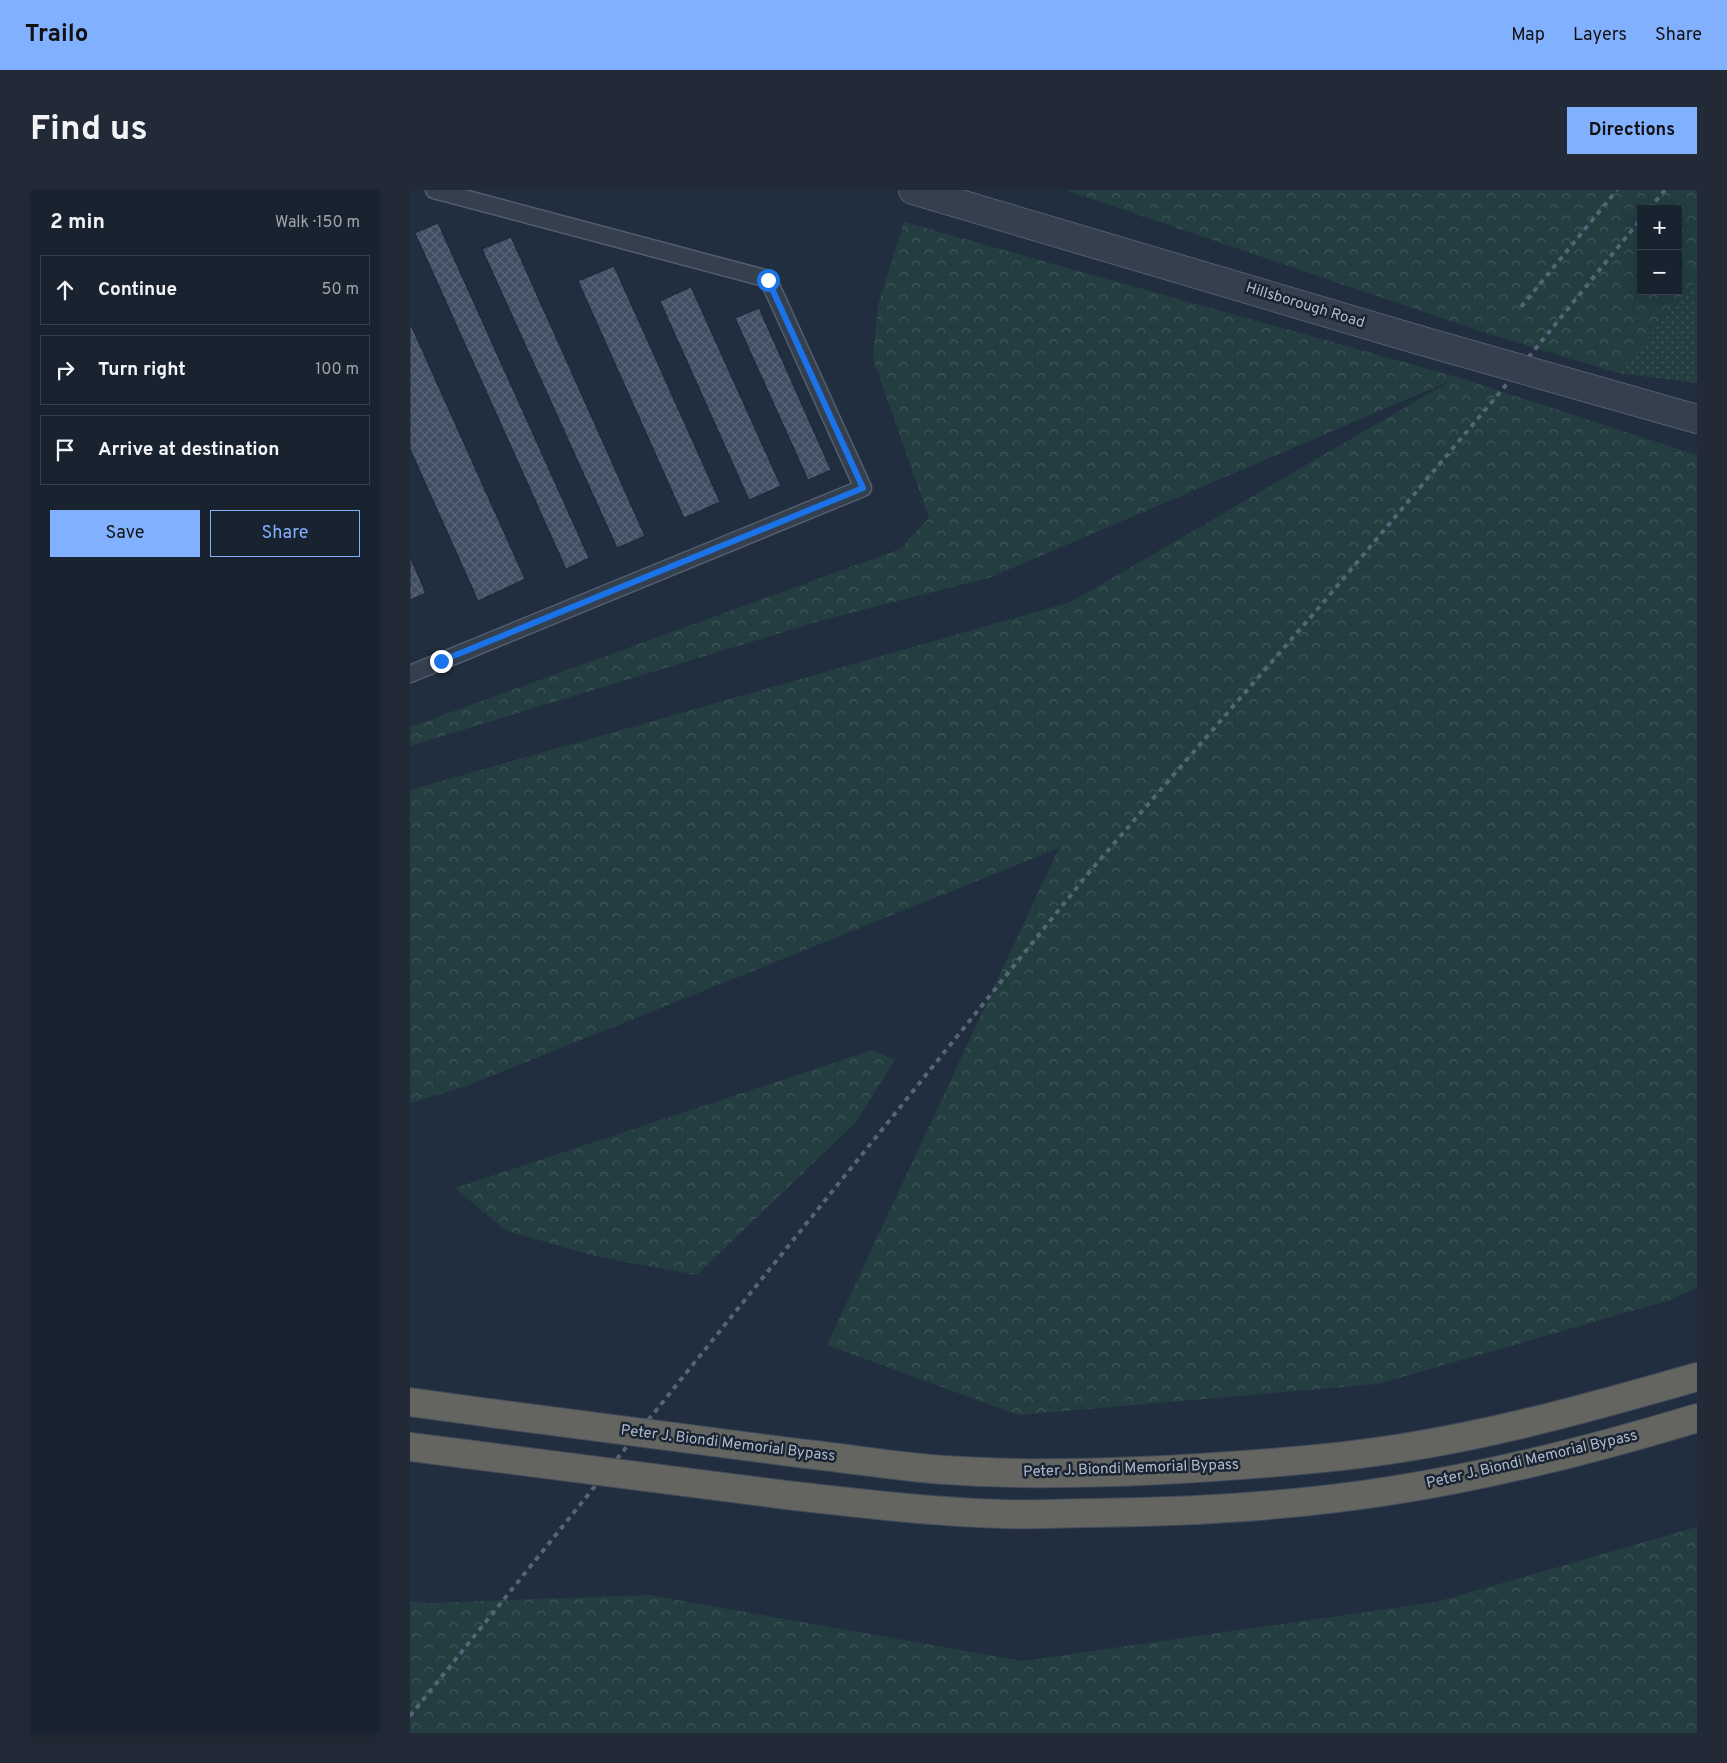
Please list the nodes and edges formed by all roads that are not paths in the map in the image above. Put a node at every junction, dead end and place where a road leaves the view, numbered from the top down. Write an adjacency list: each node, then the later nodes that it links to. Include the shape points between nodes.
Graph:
1 (434, 190): 4 (lane, via 768,280 863,488)
2 (913, 190): 3 (street, Hillsborough Road, bridge)
3 (1697, 419)
4 (410, 674)
5 (1697, 1376): 6 (highway, Peter J. Biondi Memorial Bypass, bridge, via 1566,1414 1402,1448 1282,1463 1068,1474 945,1470)
6 (410, 1402)
7 (1697, 1418): 8 (highway, Peter J. Biondi Memorial Bypass, bridge, via 1620,1441 1395,1490 1254,1507 1140,1512 1003,1514 887,1506)
8 (410, 1447)

